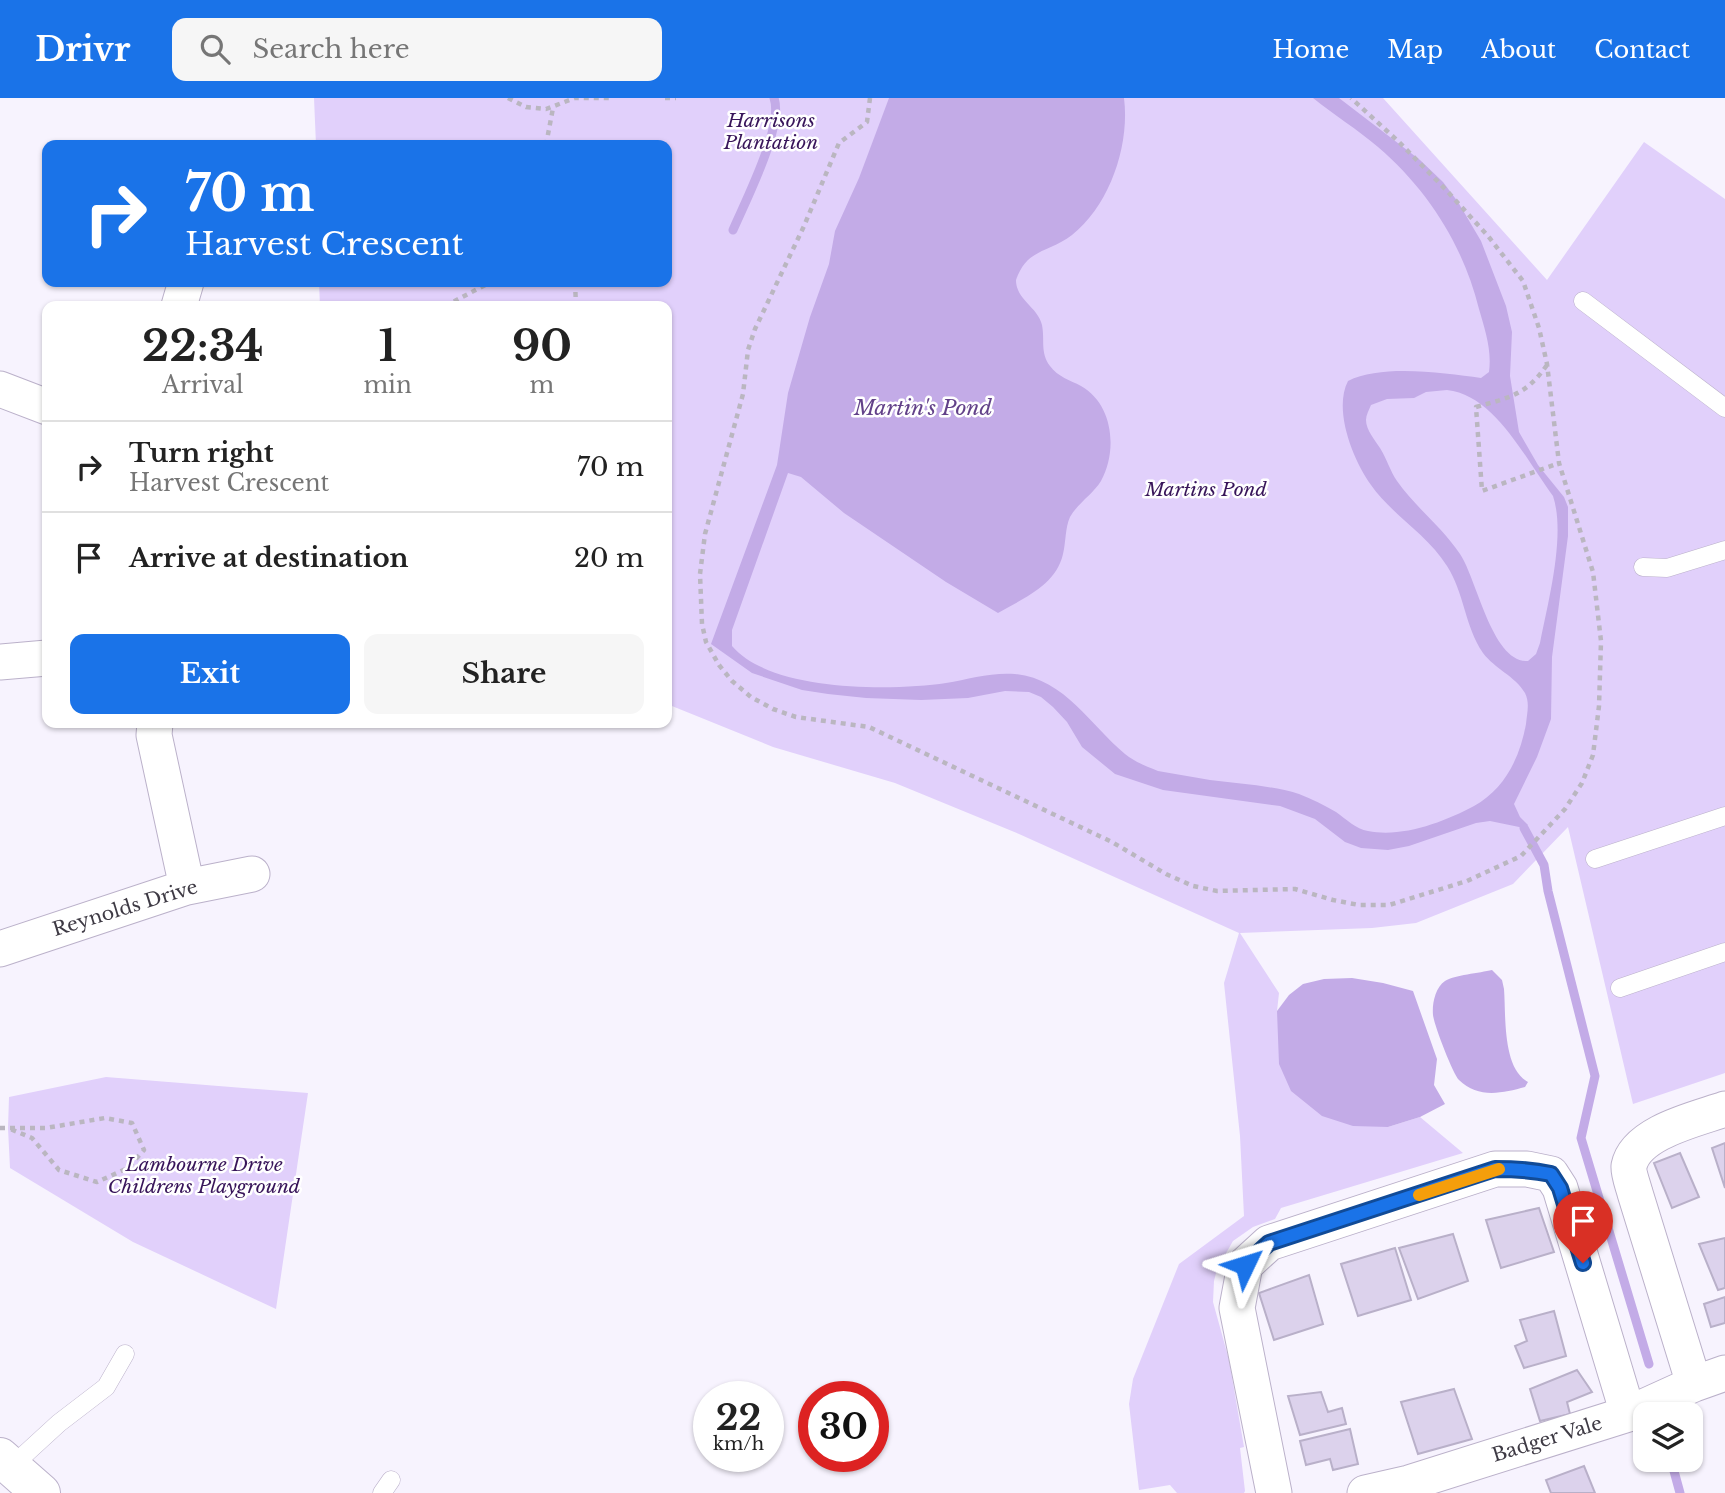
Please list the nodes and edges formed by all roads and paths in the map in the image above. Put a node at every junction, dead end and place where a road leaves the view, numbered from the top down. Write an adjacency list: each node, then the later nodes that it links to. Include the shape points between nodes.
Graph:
1 (508, 98): 7 (path, via 526,107)
2 (613, 98): 7 (path, via 575,98)
3 (665, 98): 4 (path)
4 (676, 98)
5 (870, 98): 16 (path, via 867,122 839,143 755,329 743,394 705,534 700,600 706,642 732,681 773,709 796,717 869,727 1112,842 1193,886 1217,891 1295,889 1359,905 1388,905 1468,881 1521,856 1565,809 1593,755 1601,642 1593,572)
6 (1351, 98): 12 (path, via 1447,191 1523,281)
7 (554, 107): 8 (path)
8 (546, 140)
9 (481, 287): 10 (path)
10 (455, 301)
11 (1583, 301): 15 (lane)
12 (1547, 364): 16 (path); 16 (path, via 1519,394 1476,407 1482,491)
13 (0, 389): 14 (street)
14 (42, 405)
15 (1725, 408)
16 (1559, 463)
17 (1725, 550): 18 (lane, via 1667,568)
18 (1643, 567)
19 (42, 658): 20 (street)
20 (0, 662)
21 (155, 728): 25 (street)
22 (1725, 816): 23 (lane)
23 (1595, 859)
24 (252, 874): 25 (street, Reynolds Drive)
25 (187, 887): 26 (street, Reynolds Drive)
26 (0, 949)
27 (1725, 952): 28 (lane)
28 (1620, 988)
29 (1725, 1109): 33 (street, via 1660,1132 1638,1147 1629,1167 1634,1193)
30 (0, 1128): 31 (path)
31 (8, 1128): 31 (path, via 46,1128 105,1118 132,1123 144,1150 128,1168 97,1181 59,1170 32,1138)
32 (125, 1354): 35 (lane, via 106,1387)
33 (1710, 1378): 34 (street, Badger Vale)
34 (1628, 1414): 37 (street, via 1560,1188 1551,1174 1495,1169 1269,1243 1245,1265 1237,1308); 38 (street, Badger Vale)
35 (6, 1462): 36 (street)
36 (41, 1493)
37 (1274, 1493)
38 (1365, 1493)

